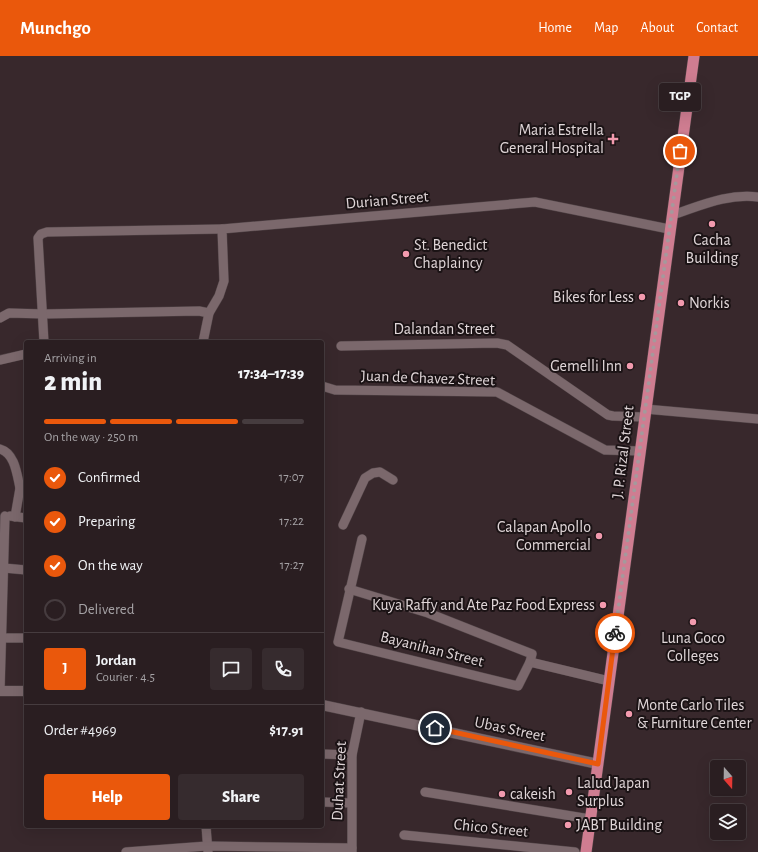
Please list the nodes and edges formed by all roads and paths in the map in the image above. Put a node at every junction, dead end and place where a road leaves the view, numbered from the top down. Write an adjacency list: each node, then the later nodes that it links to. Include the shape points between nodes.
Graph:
1 (694, 56): 3 (highway, J. P. Rizal Street)
2 (758, 197): 3 (street, via 726,197)
3 (672, 215): 5 (highway, J. P. Rizal Street)
4 (222, 229): 5 (street, Durian Street, via 535,202); 6 (street, via 224,281); 7 (street, Durian Street, via 40,234 38,238)
5 (669, 230): 15 (highway, J. P. Rizal Street)
6 (209, 313): 7 (street, via 199,311); 10 (street)
7 (44, 314): 8 (street, via 9,313); 9 (street)
8 (0, 318)
9 (44, 340)
10 (203, 340)
11 (342, 346): 15 (street, Dalandan Street, via 497,343 507,345 608,414 613,416)
12 (24, 354): 13 (street)
13 (0, 360)
14 (324, 387): 18 (street, Juan de Chavez Street, via 335,390 497,392 605,450)
15 (645, 413): 16 (street, Dalandan Street); 18 (highway, J. P. Rizal Street)
16 (758, 419)
17 (0, 449): 20 (street, via 12,459)
18 (640, 451): 32 (highway, J. P. Rizal Street)
19 (393, 480): 24 (street, via 380,472 365,478)
20 (23, 488): 22 (street)
21 (2, 516): 22 (street); 26 (street)
22 (15, 517): 23 (street)
23 (24, 518)
24 (343, 525)
25 (362, 539): 28 (street, Bayanihan Street)
26 (4, 568): 27 (street); 29 (street)
27 (24, 570)
28 (349, 589): 31 (street, via 428,613 532,654); 31 (street, Bayanihan Street, via 338,642 518,686)
29 (3, 638): 30 (street); 33 (street)
30 (24, 638)
31 (530, 662): 32 (street)
32 (609, 681): 39 (highway, J. P. Rizal Street)
33 (0, 691): 34 (street)
34 (24, 691)
35 (324, 704): 36 (street, Ubas Street)
36 (361, 712): 38 (street, Duhat Street); 39 (street, Ubas Street)
37 (324, 754): 38 (street)
38 (352, 755): 42 (street, Duhat Street)
39 (598, 764): 43 (highway, J. P. Rizal Street)
40 (425, 792): 43 (street)
41 (324, 802): 42 (street)
42 (351, 803): 47 (street, Duhat Street)
43 (590, 819): 50 (highway, J. P. Rizal Street)
44 (206, 828): 46 (street)
45 (404, 835): 49 (street, Chico Street)
46 (207, 849): 47 (street); 48 (street)
47 (352, 850)
48 (126, 852)
49 (575, 852)
50 (586, 852)

